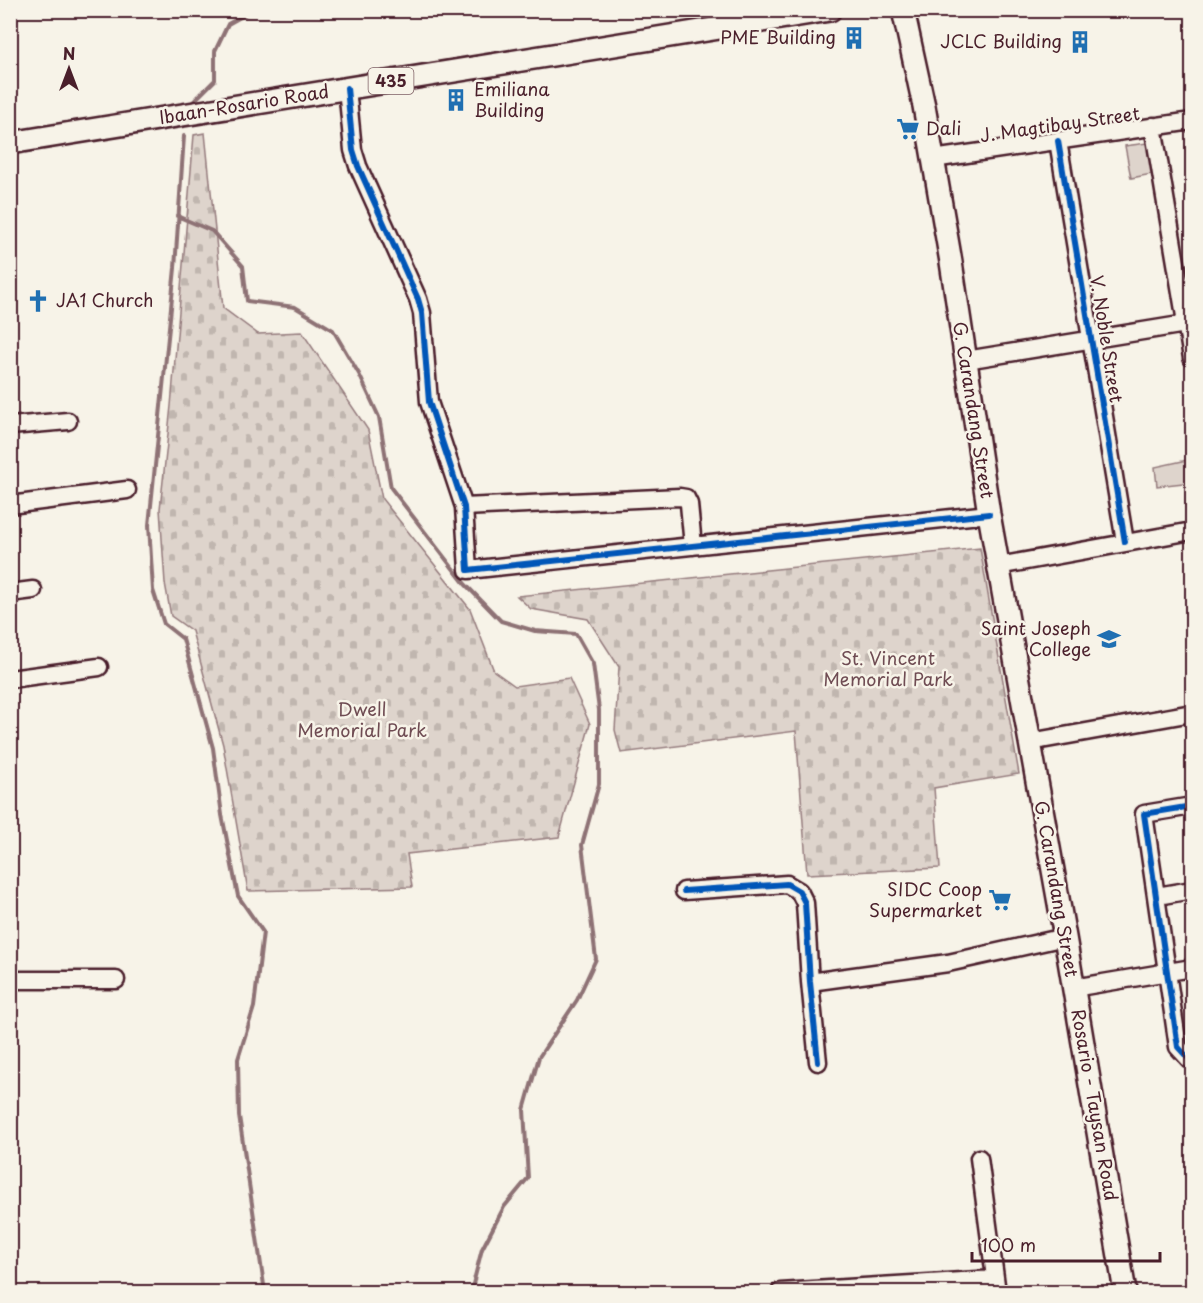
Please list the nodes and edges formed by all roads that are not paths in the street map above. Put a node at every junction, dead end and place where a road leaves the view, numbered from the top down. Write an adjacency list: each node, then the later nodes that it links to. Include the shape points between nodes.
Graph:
1 (830, 10): 3 (main road, Ibaan-Rosario Road / 435)
2 (903, 10): 8 (main road, G. Carandang Street)
3 (347, 88): 7 (main road, Ibaan-Rosario Road / 435); 17 (street, via 358,166 422,313 429,402)
4 (1192, 122): 5 (street, J. Magtibay Street)
5 (1153, 126): 6 (street, J. Magtibay Street); 9 (street)
6 (1058, 141): 8 (street, J. Magtibay Street); 10 (street, V. Noble Street)
7 (10, 143)
8 (933, 159): 12 (main road, G. Carandang Street)
9 (1189, 323): 10 (street); 11 (street)
10 (1090, 341): 12 (street); 20 (street, V. Noble Street)
11 (1192, 358)
12 (966, 360): 18 (main road, G. Carandang Street)
13 (68, 421): 14 (street)
14 (10, 426)
15 (127, 490): 16 (street)
16 (10, 505)
17 (464, 507): 21 (street, via 686,498); 21 (street, via 468,570)
18 (989, 514): 21 (street); 22 (main road, G. Carandang Street)
19 (1192, 531): 20 (street)
20 (1125, 542): 22 (street)
21 (693, 546)
22 (998, 566): 28 (main road, G. Carandang Street)
23 (33, 590): 24 (street)
24 (10, 593)
25 (99, 667): 26 (street)
26 (10, 680)
27 (1192, 713): 28 (street)
28 (1029, 742): 33 (main road, G. Carandang Street)
29 (1192, 806): 32 (street, via 1144,814)
30 (1192, 890): 32 (street)
31 (684, 891): 38 (street, via 787,884 799,891 805,903)
32 (1156, 896): 35 (street)
33 (1065, 937): 38 (street, via 948,963); 39 (main road, G. Carandang Street)
34 (1192, 968): 35 (street)
35 (1167, 972): 39 (street); 40 (street, via 1178,1047)
36 (10, 980): 37 (street)
37 (116, 980)
38 (810, 982): 41 (street)
39 (1073, 988): 45 (main road, Rosario - Taysan Road)
40 (1192, 1059)
41 (818, 1062)
42 (979, 1158): 43 (street)
43 (996, 1286): 44 (street)
44 (780, 1293)
45 (1125, 1293)

